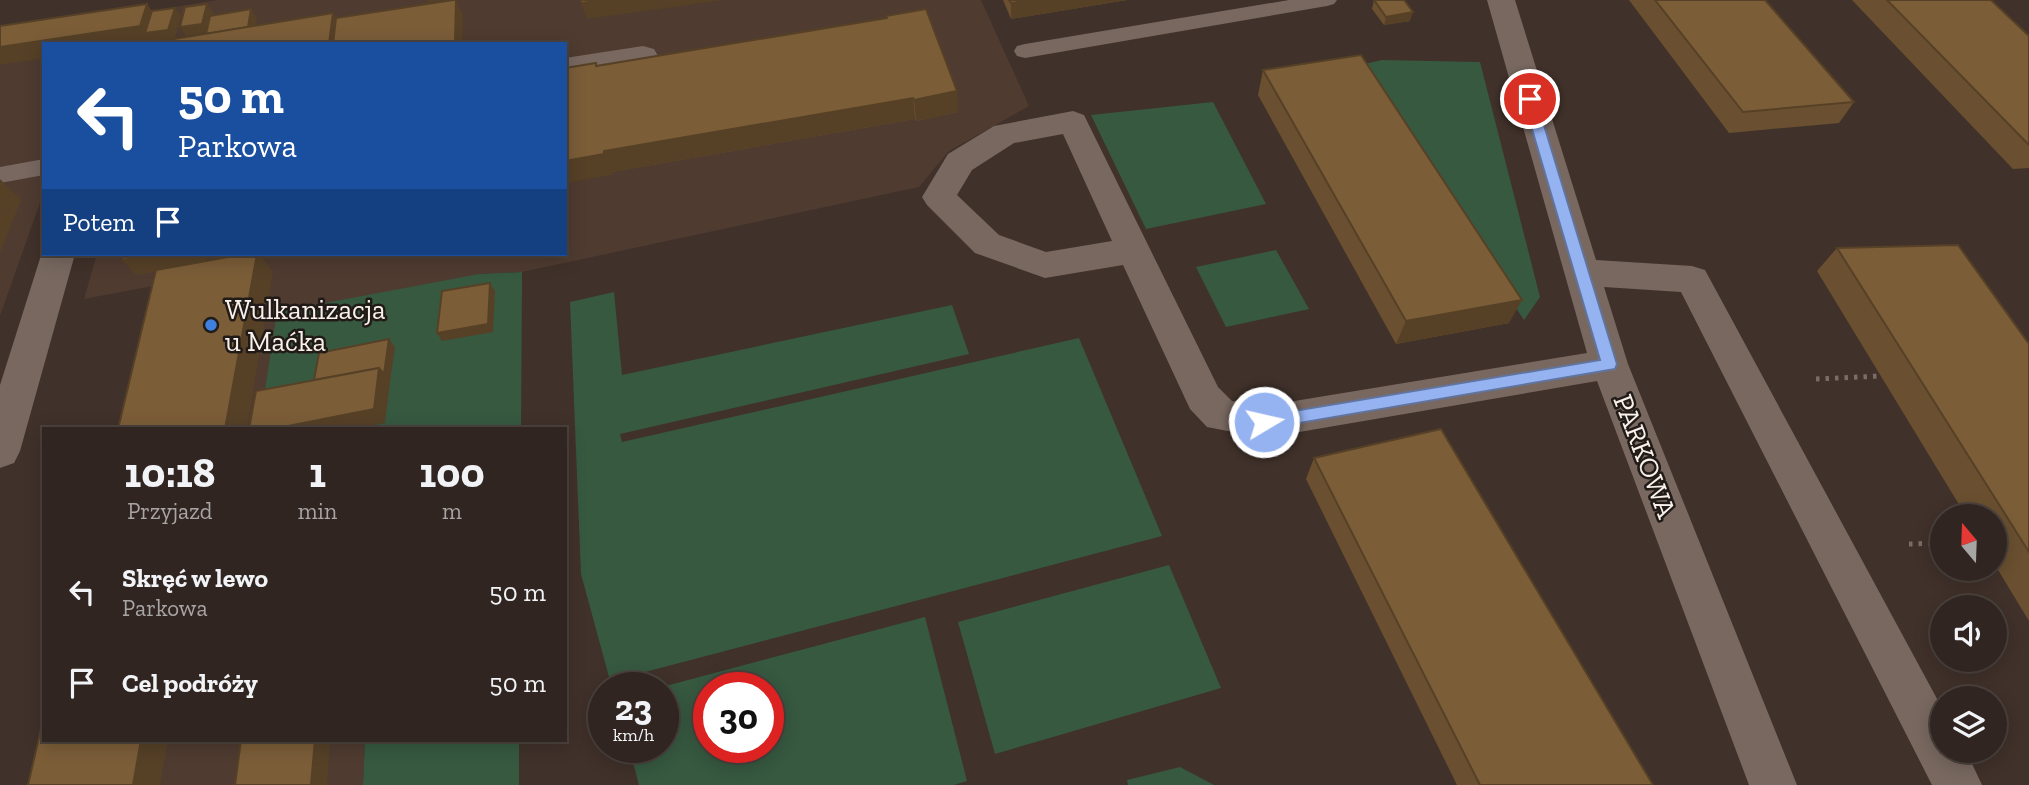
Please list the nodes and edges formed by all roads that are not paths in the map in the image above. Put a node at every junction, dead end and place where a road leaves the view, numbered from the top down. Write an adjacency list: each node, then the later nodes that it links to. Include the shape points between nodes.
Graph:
1 (1327, 0): 3 (lane)
2 (1501, 0): 10 (street, PARKOWA)
3 (1025, 51)
4 (643, 56): 5 (street)
5 (567, 68)
6 (42, 167): 7 (lane)
7 (0, 175)
8 (1133, 250): 8 (street, via 1073,122 1005,134 960,162 939,197 987,244 1045,265); 11 (street, via 1204,398 1221,416 1264,422)
9 (56, 256): 12 (street)
10 (1580, 272): 11 (street, PARKOWA); 14 (street, via 1692,279)
11 (1609, 364): 13 (street, PARKOWA)
12 (0, 451)
13 (1773, 785)
14 (1958, 785)

